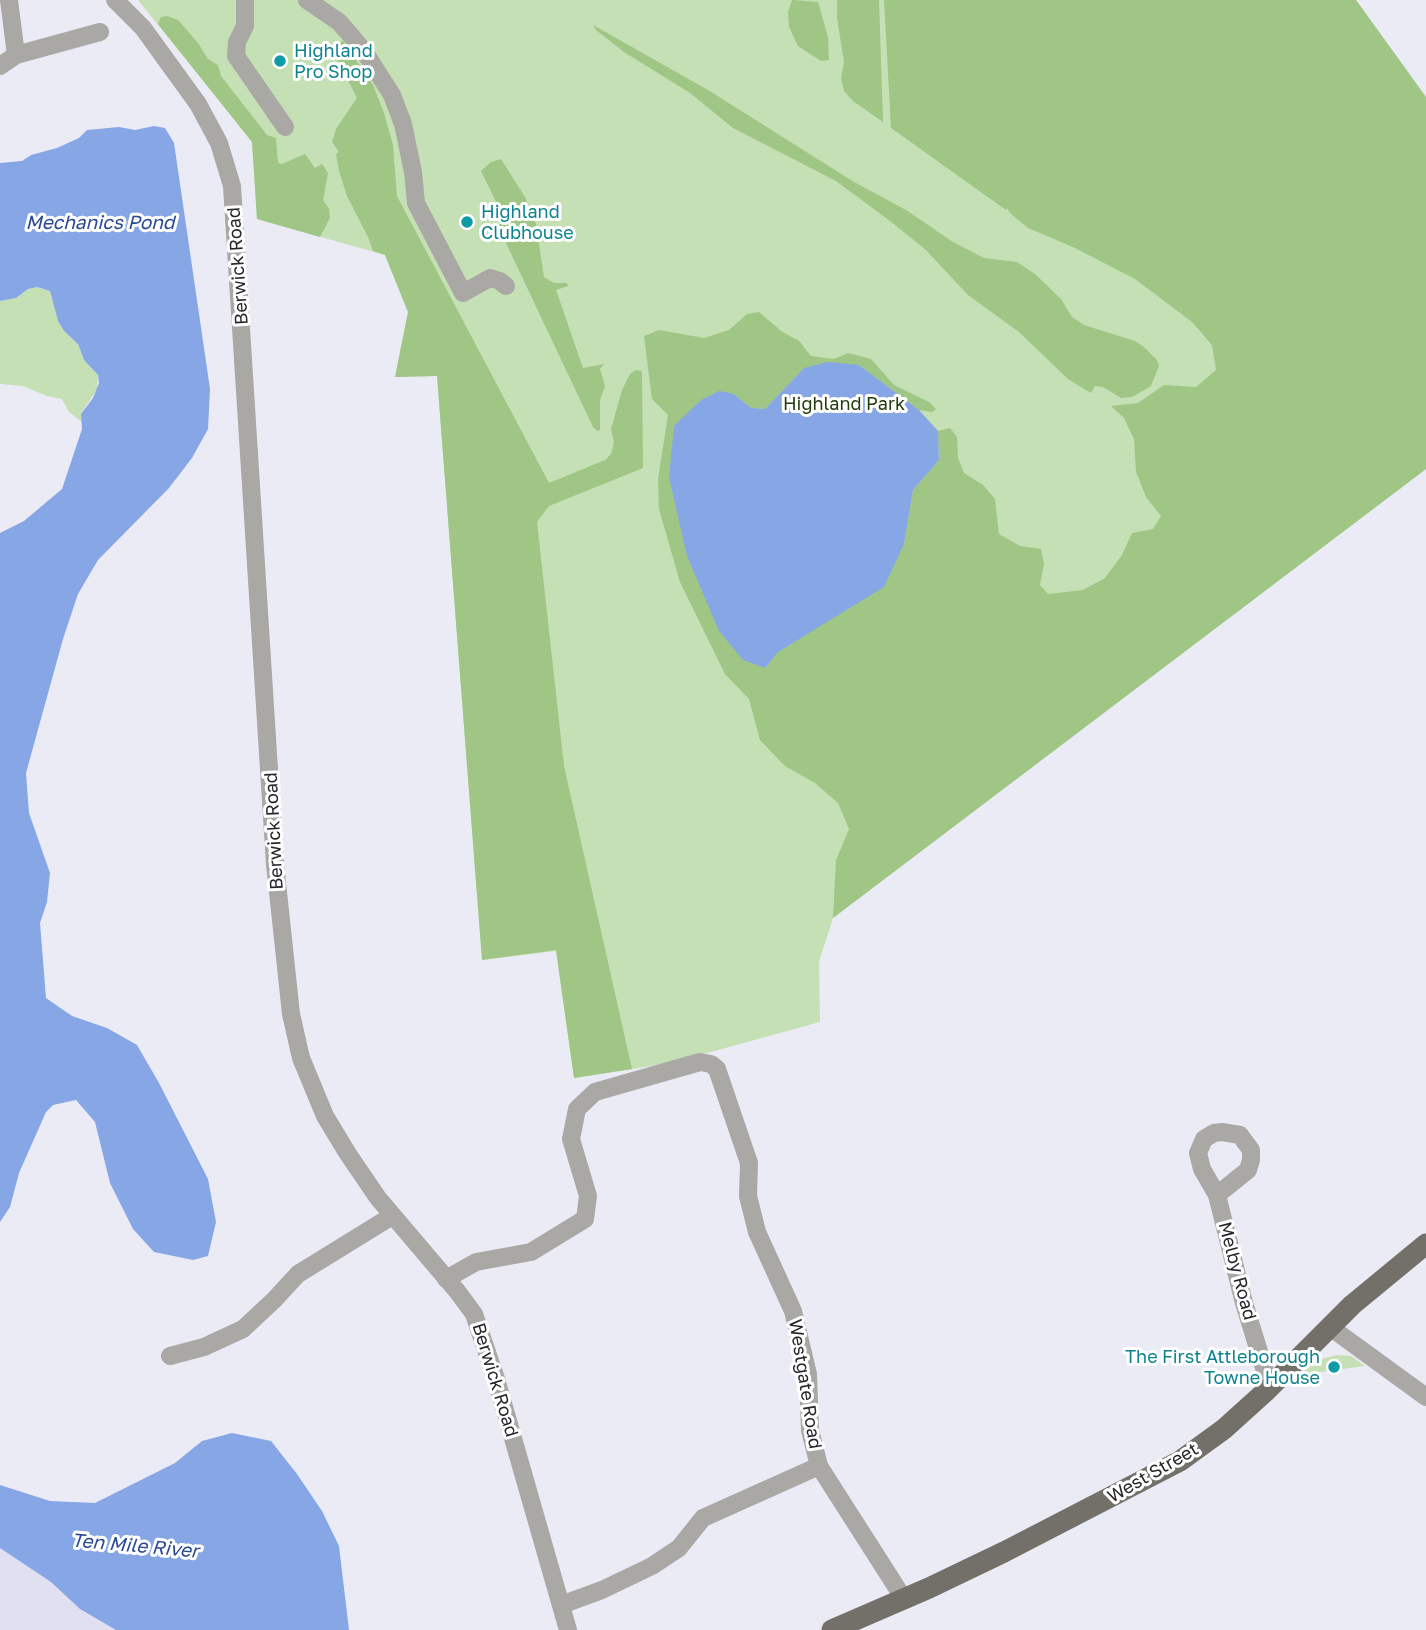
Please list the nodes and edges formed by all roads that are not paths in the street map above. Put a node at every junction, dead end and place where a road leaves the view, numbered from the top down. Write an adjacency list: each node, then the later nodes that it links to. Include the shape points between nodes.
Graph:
1 (9, 0): 6 (street)
2 (115, 0): 11 (street, Berwick Road, via 143,28 198,104 219,143 229,175 275,864 290,1014 301,1058 325,1116)
3 (245, 0): 8 (street, via 245,26 236,56)
4 (307, 0): 9 (street, via 348,31 392,94 403,124 416,203 463,292 490,278)
5 (100, 32): 6 (street)
6 (16, 55): 7 (street)
7 (0, 66)
8 (285, 127)
9 (506, 286)
10 (1217, 1195): 16 (street, Melby Road)
11 (392, 1216): 13 (street, Berwick Road); 15 (street, via 298,1274 243,1329)
12 (1426, 1244): 14 (main road, West Street)
13 (446, 1279): 18 (street, Westgate Road, via 476,1262 531,1252 585,1219 588,1196 570,1139 577,1110 595,1093 700,1062 710,1064 717,1069 749,1163 748,1196 757,1232 793,1311 808,1374 810,1430); 20 (street, Berwick Road, via 474,1314 482,1334)
14 (1329, 1327): 16 (main road, West Street); 17 (street)
15 (170, 1356)
16 (1270, 1387): 19 (main road, West Street, via 1180,1461)
17 (1426, 1397)
18 (819, 1466): 19 (street, Westgate Road); 20 (street, via 703,1518 679,1548 652,1566)
19 (904, 1599): 22 (main road, West Street)
20 (561, 1605): 21 (street, Berwick Road)
21 (568, 1630)
22 (832, 1630)

